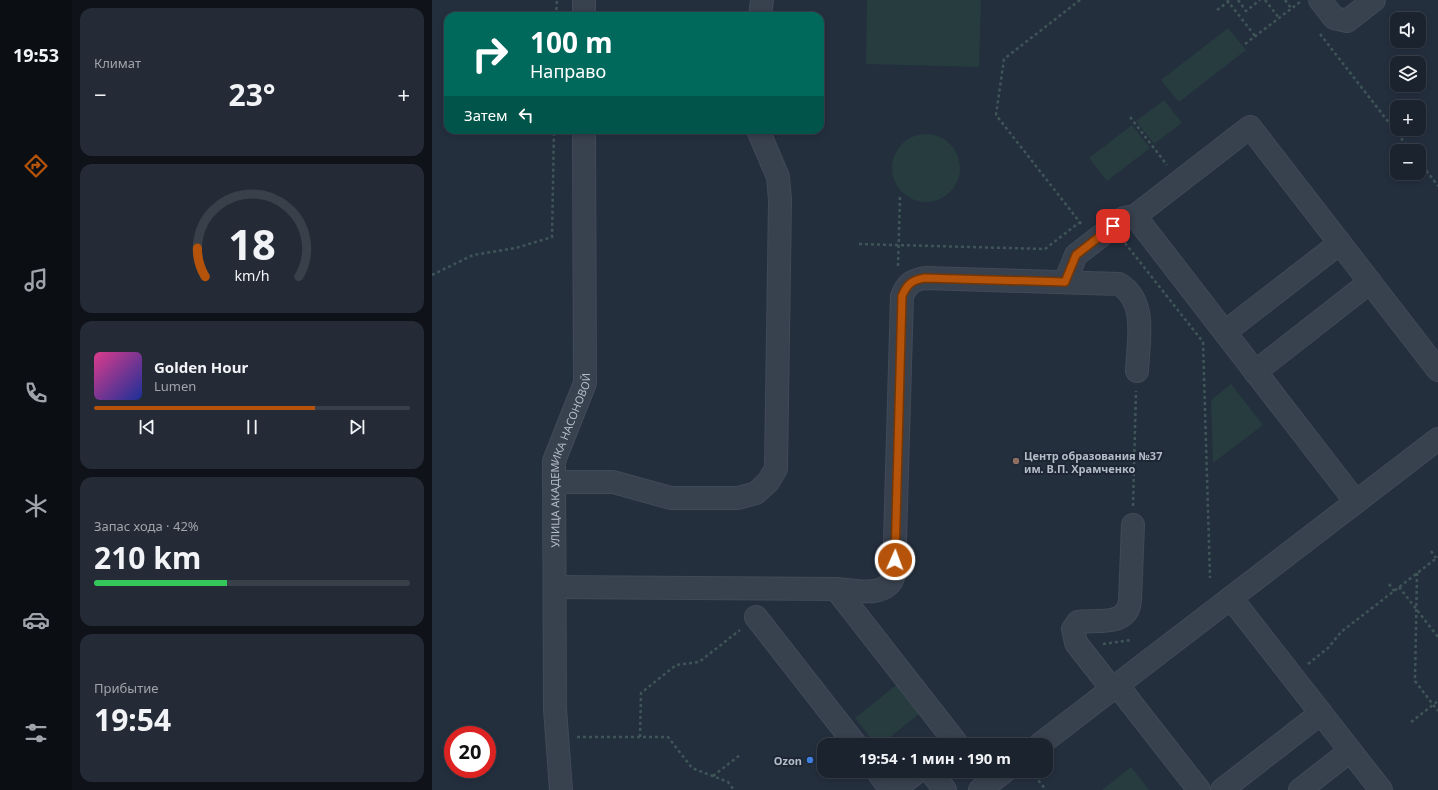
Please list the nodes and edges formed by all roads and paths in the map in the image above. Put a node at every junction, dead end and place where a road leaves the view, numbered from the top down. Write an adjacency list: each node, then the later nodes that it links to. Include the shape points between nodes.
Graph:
1 (557, 0): 16 (path)
2 (584, 0): 17 (street)
3 (762, 0): 18 (street)
4 (1080, 0): 33 (path, via 1004,59 996,115)
5 (1238, 0): 6 (path, via 1246,10)
6 (1260, 0)
7 (1265, 0): 19 (path)
8 (1285, 0): 14 (path)
9 (1302, 0): 12 (path)
10 (1374, 0): 13 (street, via 1347,21 1334,18)
11 (1229, 1): 15 (path); 21 (path)
12 (1297, 4): 13 (path); 14 (path)
13 (1311, 5)
14 (1291, 8): 19 (path)
15 (1217, 10)
16 (556, 12)
17 (584, 12)
18 (760, 12)
19 (1279, 18): 21 (path)
20 (1316, 28): 27 (path)
21 (1255, 36): 22 (path)
22 (1245, 44)
23 (1130, 118): 29 (path)
24 (554, 134): 39 (path, via 552,237 516,248 473,255)
25 (584, 134): 48 (street, УЛИЦА АКАДЕМИКА НАСОНОВОЙ, via 585,383 554,461)
26 (760, 134): 48 (street, via 778,177 780,200 776,469 768,482 756,493 738,498 671,498 613,482)
27 (1406, 144)
28 (1426, 170): 30 (path)
29 (1180, 182): 32 (street); 36 (street, via 1250,127)
30 (1438, 186)
31 (900, 196): 38 (path)
32 (1135, 216): 34 (street, via 1124,218); 43 (street)
33 (1080, 222): 35 (path); 38 (path, via 1046,249)
34 (1113, 226): 35 (street); 54 (path, via 1203,342)
35 (1094, 241): 40 (street, via 1076,255)
36 (1340, 243): 41 (street); 43 (street)
37 (859, 244): 38 (path)
38 (899, 245): 42 (path, via 898,274)
39 (432, 275)
40 (1065, 282): 42 (street, via 925,278 914,280); 45 (street, via 1119,284 1127,290 1138,309)
41 (1370, 282): 44 (street); 46 (street)
42 (906, 287): 58 (street, via 902,296 894,575 892,583 880,591)
43 (1225, 332): 46 (street)
44 (1438, 370)
45 (1137, 371): 50 (path)
46 (1255, 372): 49 (street)
47 (1438, 439): 49 (street)
48 (554, 482): 55 (street, УЛИЦА АКАДЕМИКА НАСОНОВОЙ)
49 (1356, 502): 60 (street)
50 (1133, 525): 65 (street, via 1128,609 1114,620 1078,622 1073,629 1076,643)
51 (1431, 551): 52 (path)
52 (1437, 558): 53 (path)
53 (1417, 573): 57 (path); 61 (path)
54 (1210, 578)
55 (554, 580): 58 (street); 71 (street, УЛИЦА АКАДЕМИКА НАСОНОВОЙ)
56 (1389, 584): 59 (path)
57 (1399, 587): 59 (path); 61 (path)
58 (836, 589): 74 (street)
59 (1394, 591): 64 (path, via 1341,632 1328,648)
60 (1231, 598): 64 (street); 65 (street)
61 (1416, 610): 63 (path); 67 (path, via 1415,681)
62 (756, 617): 72 (path, via 699,662 676,665 640,693); 73 (street)
63 (1438, 637)
64 (1292, 676): 69 (street)
65 (1114, 687): 75 (street); 88 (street)
66 (1438, 701): 67 (path)
67 (1433, 705): 68 (path); 70 (path)
68 (1438, 711)
69 (1321, 713): 76 (street); 89 (street)
70 (1411, 722)
71 (557, 737): 72 (path); 83 (street, УЛИЦА АКАДЕМИКА НАСОНОВОЙ)
72 (640, 737): 78 (path, via 668,737 692,768)
73 (851, 738)
74 (953, 738)
75 (1048, 738)
76 (1350, 751): 90 (street); 91 (street)
77 (740, 755): 78 (path)
78 (713, 776): 84 (path, via 728,782)
79 (883, 778): 85 (street)
80 (909, 778): 85 (street)
81 (936, 778): 86 (street)
82 (1037, 778): 87 (path)
83 (561, 790)
84 (734, 790)
85 (893, 790)
86 (945, 790)
87 (1046, 790)
88 (1199, 790)
89 (1222, 790)
90 (1300, 790)
91 (1380, 790)

